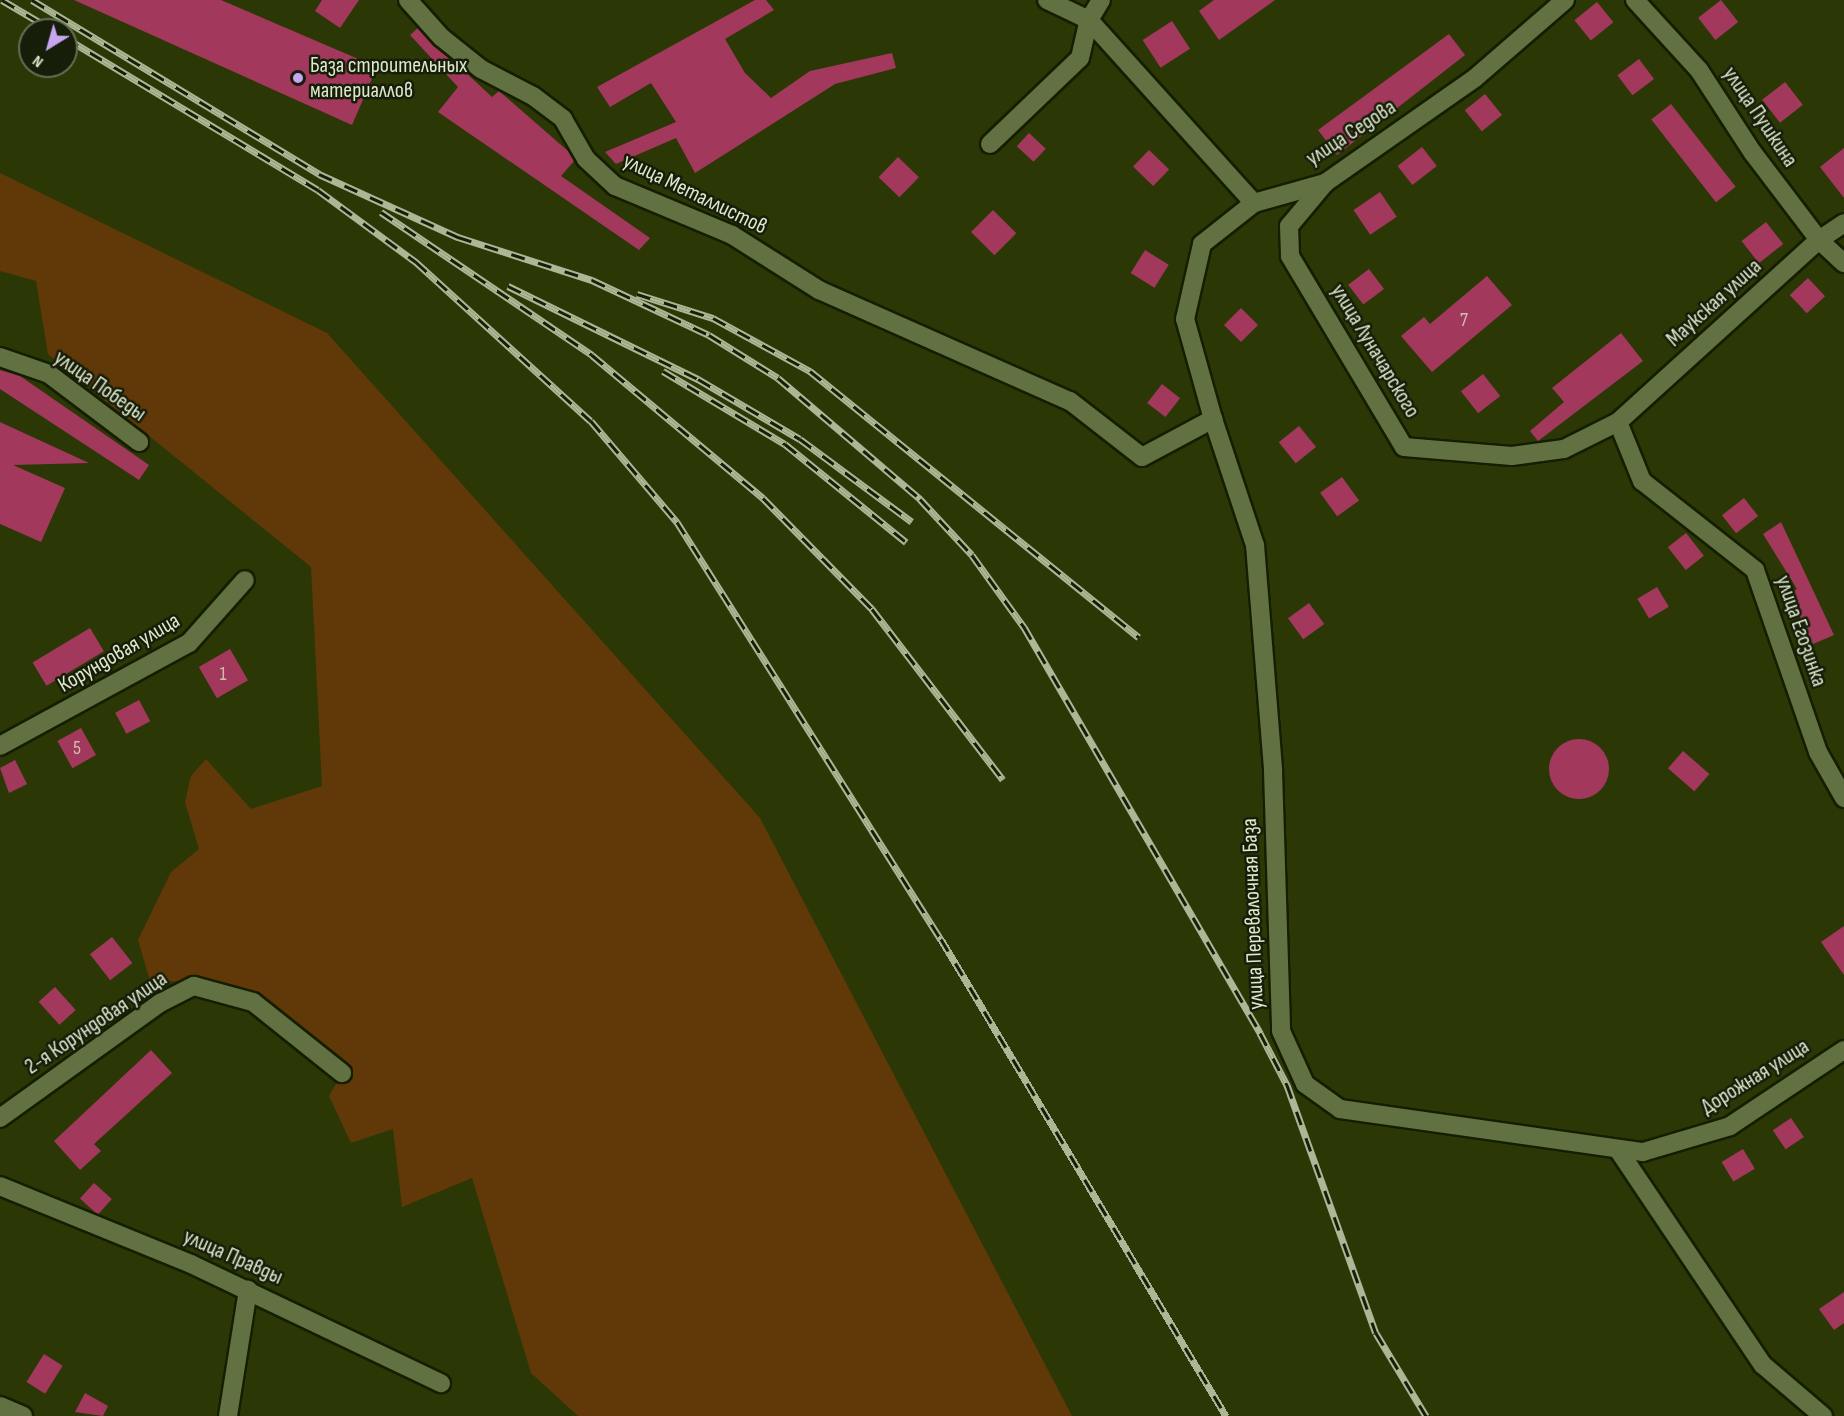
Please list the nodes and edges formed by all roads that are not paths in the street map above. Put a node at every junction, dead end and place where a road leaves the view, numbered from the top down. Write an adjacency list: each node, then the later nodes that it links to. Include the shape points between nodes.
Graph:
1 (408, 0): 14 (street, улица Металлистов, via 441,37 481,69 533,96 563,119 586,159 615,186 732,235 819,290 1070,400 1142,457)
2 (1047, 0): 6 (street)
3 (1101, 0): 6 (street)
4 (1565, 0): 8 (street, улица Седова, via 1475,78)
5 (1635, 0): 11 (street, улица Пушкина, via 1699,70 1753,153)
6 (1089, 20): 7 (street, via 1080,58); 9 (street)
7 (990, 144)
8 (1325, 183): 9 (street, улица Седова); 15 (street, улица Луначарского, via 1289,226 1290,256 1404,447 1512,456 1564,449)
9 (1254, 203): 14 (street, улица Седова, via 1202,244 1185,319)
10 (1844, 224): 11 (street, Маукская улица)
11 (1819, 240): 12 (street, улица Пушкина); 15 (street, Маукская улица)
12 (1844, 263)
13 (0, 357): 16 (street, улица Победы, via 49,374)
14 (1213, 419): 23 (street, улица Перевалочная База, via 1255,544 1273,771 1281,1031 1305,1084 1340,1108)
15 (1618, 422): 19 (street, улица Егозинка, via 1641,481 1755,570 1818,752)
16 (140, 442)
17 (245, 580): 18 (street, Корундовая улица, via 189,643)
18 (0, 746)
19 (1844, 798)
20 (1844, 1050): 23 (street, Дорожная улица, via 1730,1126 1667,1149)
21 (342, 1073): 22 (street, 2-я Корундовая улица, via 254,1002 194,986 160,1004)
22 (0, 1118)
23 (1619, 1151): 30 (street, via 1763,1365)
24 (0, 1186): 25 (street, улица Правды)
25 (248, 1290): 26 (street, улица Правды); 29 (street)
26 (441, 1383)
27 (0, 1406): 28 (street)
28 (23, 1416)
29 (228, 1416)
30 (1823, 1416)

